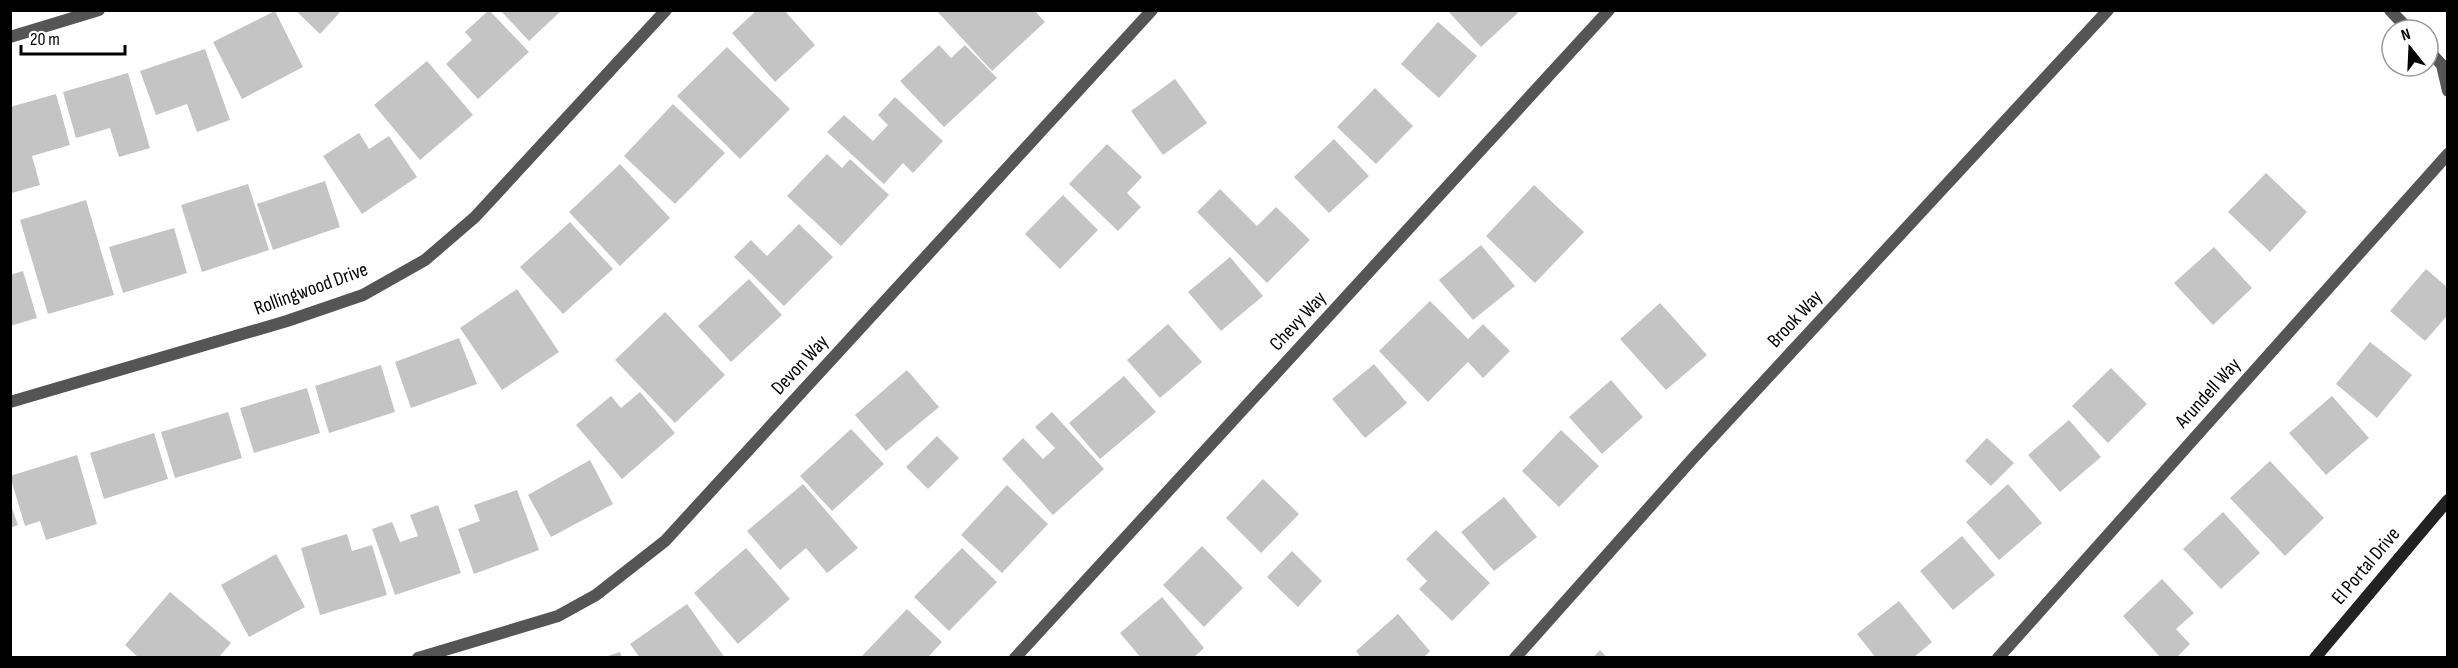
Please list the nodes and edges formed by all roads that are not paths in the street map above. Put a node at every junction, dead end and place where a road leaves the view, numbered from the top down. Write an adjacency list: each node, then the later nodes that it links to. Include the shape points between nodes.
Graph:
1 (99, 10): 6 (street)
2 (666, 10): 10 (street, Rollingwood Drive, via 475,217 425,260 352,299)
3 (1152, 10): 12 (street, Devon Way, via 665,541 596,595 558,616)
4 (1610, 10): 13 (street, Chevy Way)
5 (2108, 10): 14 (street, Brook Way, via 1695,456)
6 (10, 37)
7 (2440, 63): 8 (street)
8 (2448, 91)
9 (2448, 154): 15 (street, Arundell Way)
10 (10, 402)
11 (2448, 500): 16 (main road, El Portal Drive)
12 (418, 657)
13 (1015, 657)
14 (1515, 657)
15 (1998, 657)
16 (2315, 657)

